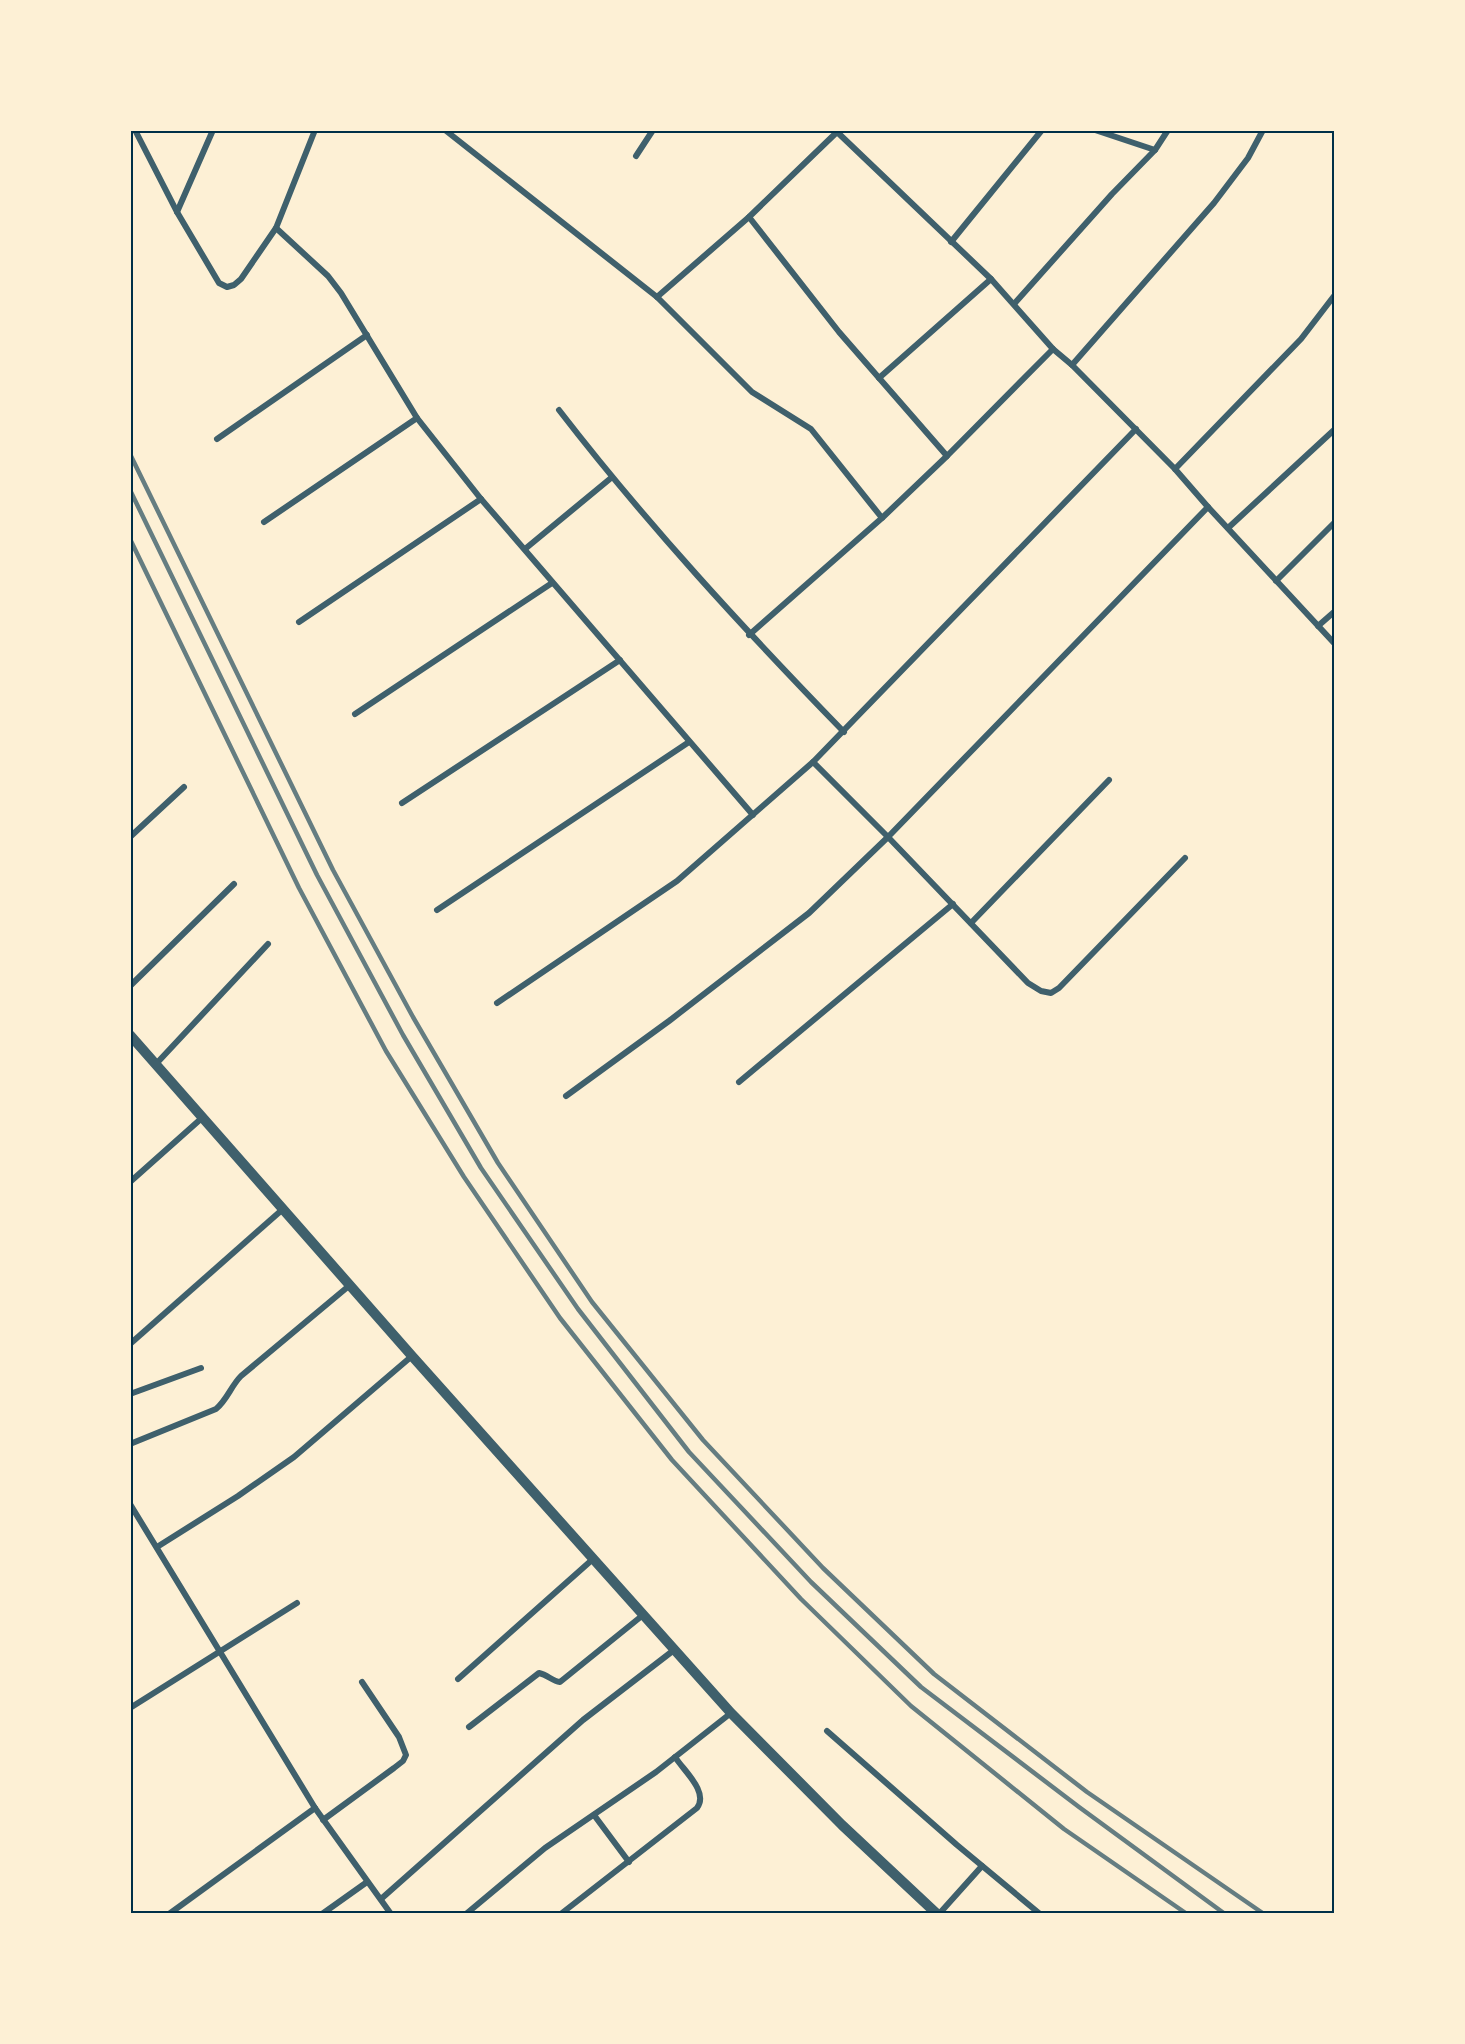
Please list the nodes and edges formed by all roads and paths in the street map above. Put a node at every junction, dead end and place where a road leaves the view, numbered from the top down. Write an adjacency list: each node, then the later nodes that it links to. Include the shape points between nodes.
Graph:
1 (135, 130): 13 (street)
2 (213, 130): 13 (street)
3 (315, 130): 15 (street)
4 (445, 130): 19 (street)
5 (653, 130): 12 (street)
6 (1042, 130): 16 (street)
7 (1167, 130): 11 (street)
8 (1263, 130): 23 (street, via 1248,158 1214,203)
9 (836, 131): 14 (street); 16 (street)
10 (1099, 131): 11 (street)
11 (1155, 150): 20 (street)
12 (636, 156)
13 (177, 212): 15 (street, via 219,283 227,287 241,279)
14 (749, 217): 19 (street); 24 (street)
15 (276, 228): 21 (street, via 328,276)
16 (951, 242): 17 (street)
17 (990, 279): 20 (street); 24 (street)
18 (1335, 296): 31 (street, via 1301,339)
19 (657, 297): 35 (street, via 752,392 810,429)
20 (1014, 304): 22 (street)
21 (367, 335): 26 (street); 29 (street)
22 (1053, 349): 23 (street); 30 (street)
23 (1072, 365): 27 (street)
24 (879, 378): 30 (street)
25 (559, 410): 32 (street)
26 (417, 418): 33 (street); 36 (street)
27 (1136, 429): 31 (street); 49 (street)
28 (1335, 430): 38 (street)
29 (217, 439)
30 (947, 456): 35 (street)
31 (1175, 469): 34 (street)
32 (611, 478): 39 (street); 45 (street)
33 (481, 499): 39 (street); 43 (street)
34 (1208, 507): 38 (street); 57 (street)
35 (882, 519): 45 (street)
36 (264, 522)
37 (1335, 523): 40 (street)
38 (1228, 528): 40 (street)
39 (525, 549): 41 (street)
40 (1276, 581): 44 (street)
41 (552, 582): 47 (street); 48 (street)
42 (1335, 612): 44 (street)
43 (299, 622)
44 (1318, 626): 46 (street)
45 (749, 635): 49 (street)
46 (1335, 643)
47 (620, 660): 50 (street); 54 (street)
48 (355, 714)
49 (844, 732): 51 (street)
50 (689, 742): 55 (street); 61 (street)
51 (813, 762): 55 (street); 57 (street)
52 (1109, 780): 62 (street)
53 (184, 786): 56 (street)
54 (402, 803)
55 (753, 815): 65 (street, via 677,881)
56 (130, 837)
57 (888, 837): 60 (street); 69 (street, via 809,913)
58 (1185, 858): 62 (street, via 1051,993 1028,983)
59 (234, 884): 64 (street)
60 (953, 904): 62 (street); 68 (street)
61 (437, 910)
62 (971, 923)
63 (268, 944): 67 (street)
64 (130, 986)
65 (497, 1003)
66 (130, 1035): 67 (street)
67 (156, 1065): 70 (street)
68 (739, 1083)
69 (566, 1096)
70 (203, 1117): 71 (street); 72 (street)
71 (130, 1182)
72 (283, 1209): 73 (street); 74 (street)
73 (350, 1285): 75 (street); 78 (street, via 241,1376 216,1409)
74 (130, 1344)
75 (412, 1356): 80 (street, via 294,1457); 81 (street)
76 (201, 1368): 77 (street)
77 (130, 1394)
78 (130, 1444)
79 (130, 1504): 80 (street)
80 (157, 1547): 85 (street)
81 (592, 1559): 83 (street); 86 (street)
82 (297, 1603): 85 (street)
83 (643, 1615): 84 (street); 90 (street, via 567,1678 554,1682 539,1673)
84 (674, 1650): 89 (street); 99 (street, via 583,1720)
85 (220, 1652): 88 (street); 93 (street)
86 (458, 1678)
87 (362, 1682): 95 (street, via 399,1737 406,1755)
88 (130, 1708)
89 (731, 1713): 92 (street); 105 (street, via 842,1825)
90 (469, 1727)
91 (827, 1731): 97 (street)
92 (675, 1757): 94 (street); 96 (street, via 701,1795 702,1803)
93 (315, 1808): 95 (street); 101 (street)
94 (594, 1815): 96 (street); 104 (street, via 546,1848)
95 (323, 1820): 98 (street)
96 (629, 1862): 100 (street)
97 (982, 1866): 105 (street); 106 (street)
98 (367, 1882): 99 (street); 102 (street)
99 (381, 1899): 103 (street)
100 (562, 1913)
101 (169, 1914)
102 (322, 1914)
103 (392, 1914)
104 (466, 1914)
105 (938, 1914)
106 (1040, 1914)

